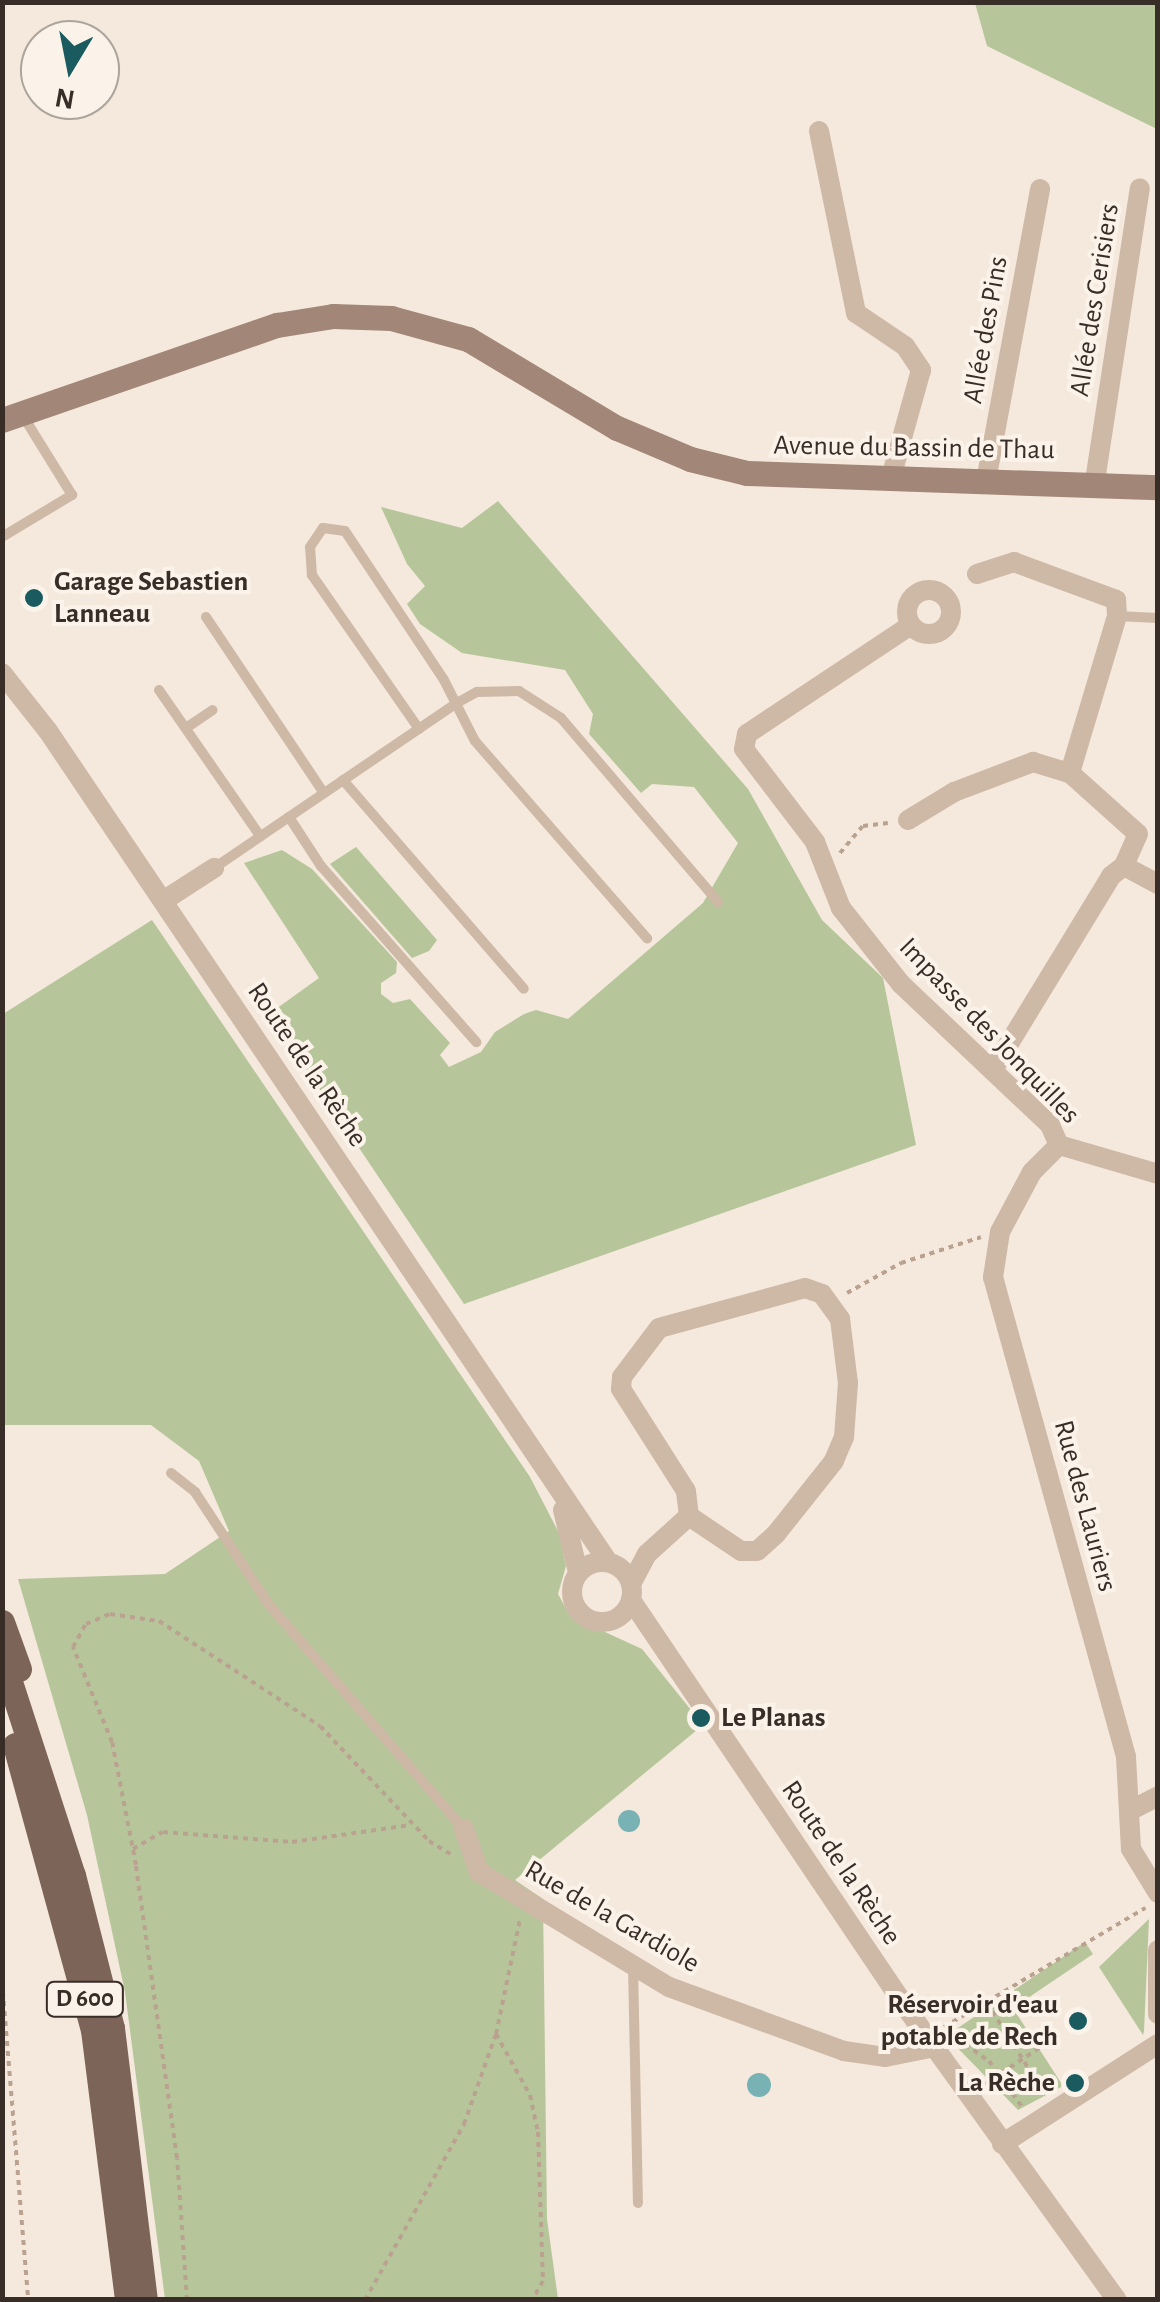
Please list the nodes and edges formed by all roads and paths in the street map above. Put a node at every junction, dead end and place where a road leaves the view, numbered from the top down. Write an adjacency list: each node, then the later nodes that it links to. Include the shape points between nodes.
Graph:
1 (819, 131): 5 (street, via 856,313 906,346 921,370)
2 (1140, 188): 7 (street, Allée des Cerisiers)
3 (1040, 189): 6 (street, Allée des Pins)
4 (12, 417): 5 (main road, Avenue du Bassin de Thau, via 277,325 333,316 391,318 468,339 617,428 690,459 780,479); 9 (lane, via 72,496)
5 (890, 481): 6 (main road, Avenue du Bassin de Thau)
6 (986, 481): 7 (main road, Avenue du Bassin de Thau)
7 (1094, 481): 8 (main road, Avenue du Bassin de Thau)
8 (1158, 487)
9 (2, 538)
10 (977, 574): 11 (street, via 1014,562 1104,592 1116,600)
11 (1118, 616): 13 (lane); 21 (street)
12 (206, 617): 23 (lane)
13 (1158, 618)
14 (911, 625): 30 (street, Impasse des Jonquilles, via 746,734 744,749 815,842)
15 (2, 673): 32 (street, Route de la Rèche)
16 (159, 690): 19 (lane)
17 (455, 704): 20 (lane); 20 (lane, via 346,531 323,528 310,547 312,575); 33 (lane, via 496,690 540,700); 34 (lane, via 475,740)
18 (213, 710): 19 (lane)
19 (186, 728): 27 (lane)
20 (419, 728): 22 (lane)
21 (1070, 772): 25 (street, via 1033,762 954,792); 26 (street)
22 (344, 780): 23 (lane); 35 (lane)
23 (324, 793): 24 (lane)
24 (288, 817): 27 (lane); 36 (lane, via 321,866)
25 (908, 820): 30 (path, via 863,826)
26 (1148, 835): 28 (street)
27 (260, 836): 29 (lane)
28 (1124, 866): 31 (street); 37 (street, via 1111,876)
29 (214, 868): 32 (street)
30 (824, 872): 37 (street, Impasse des Jonquilles, via 842,908 900,984)
31 (1158, 884)
32 (163, 901): 43 (street, Route de la Rèche)
33 (718, 902)
34 (647, 938)
35 (524, 989)
36 (476, 1042)
37 (994, 1068): 38 (street, Impasse des Jonquilles, via 1050,1125)
38 (1059, 1145): 39 (street, Impasse des Jonquilles); 40 (street, Rue des Lauriers, via 1032,1172)
39 (1158, 1174)
40 (1000, 1232): 41 (path, via 900,1264); 56 (street, Rue des Lauriers, via 993,1277 1126,1757)
41 (830, 1301): 44 (street, via 840,1320 848,1384 848,1416 834,1461 757,1551 742,1552); 44 (street, via 804,1288 659,1328 622,1377 620,1390 686,1490)
42 (171, 1473): 58 (lane, via 195,1492 270,1606)
43 (558, 1494): 46 (street, Route de la Rèche); 47 (street, Route de la Rèche)
44 (689, 1516): 45 (street)
45 (647, 1554): 46 (street); 48 (street)
46 (611, 1564): 47 (street); 48 (street)
47 (578, 1572): 50 (street, via 571,1590 576,1609 592,1622)
48 (631, 1592): 50 (street); 51 (street, Route de la Rèche)
49 (2, 1622): 54 (main road, via 29,1700)
50 (611, 1622): 51 (street, Route de la Rèche)
51 (664, 1648): 69 (street, Route de la Rèche)
52 (2, 1657): 54 (main road, D 600)
53 (2, 1707): 80 (main road, D 600, via 93,2030)
54 (27, 1728): 81 (main road, D 600, via 112,2028)
55 (1158, 1796): 56 (street)
56 (1131, 1810): 61 (street, Rue des Lauriers, via 1131,1849)
57 (413, 1825): 59 (path, via 292,1842 162,1832); 59 (path, via 320,1726 159,1621 110,1614 86,1624 73,1647 112,1742); 60 (path)
58 (464, 1829): 60 (street, Rue de la Gardiole)
59 (133, 1849): 82 (path, via 177,2158)
60 (479, 1872): 62 (street, Rue de la Gardiole)
61 (1158, 1893)
62 (524, 1899): 65 (street, Rue de la Gardiole); 70 (path)
63 (1158, 1901): 67 (path)
64 (1158, 1950): 68 (street)
65 (633, 1966): 72 (street, Rue de la Gardiole, via 668,1987 844,2051 885,2057); 78 (lane)
66 (2, 1981): 79 (path)
67 (987, 2003): 69 (path, via 949,2029 931,2022); 74 (path)
68 (1158, 2014)
69 (920, 2027): 72 (street, Route de la Rèche)
70 (496, 2034): 83 (path, via 464,2124); 84 (path, via 530,2095 538,2132 543,2282)
71 (1158, 2044): 76 (street)
72 (935, 2047): 75 (street, Route de la Rèche)
73 (1039, 2048): 74 (path)
74 (1024, 2061): 75 (path); 76 (path)
75 (968, 2094): 77 (street, Route de la Rèche)
76 (1054, 2108): 77 (street)
77 (1002, 2144): 85 (street, Route de la Rèche)
78 (638, 2203)
79 (28, 2300)
80 (127, 2300)
81 (145, 2300)
82 (187, 2300)
83 (365, 2300)
84 (532, 2300)
85 (1117, 2300)

